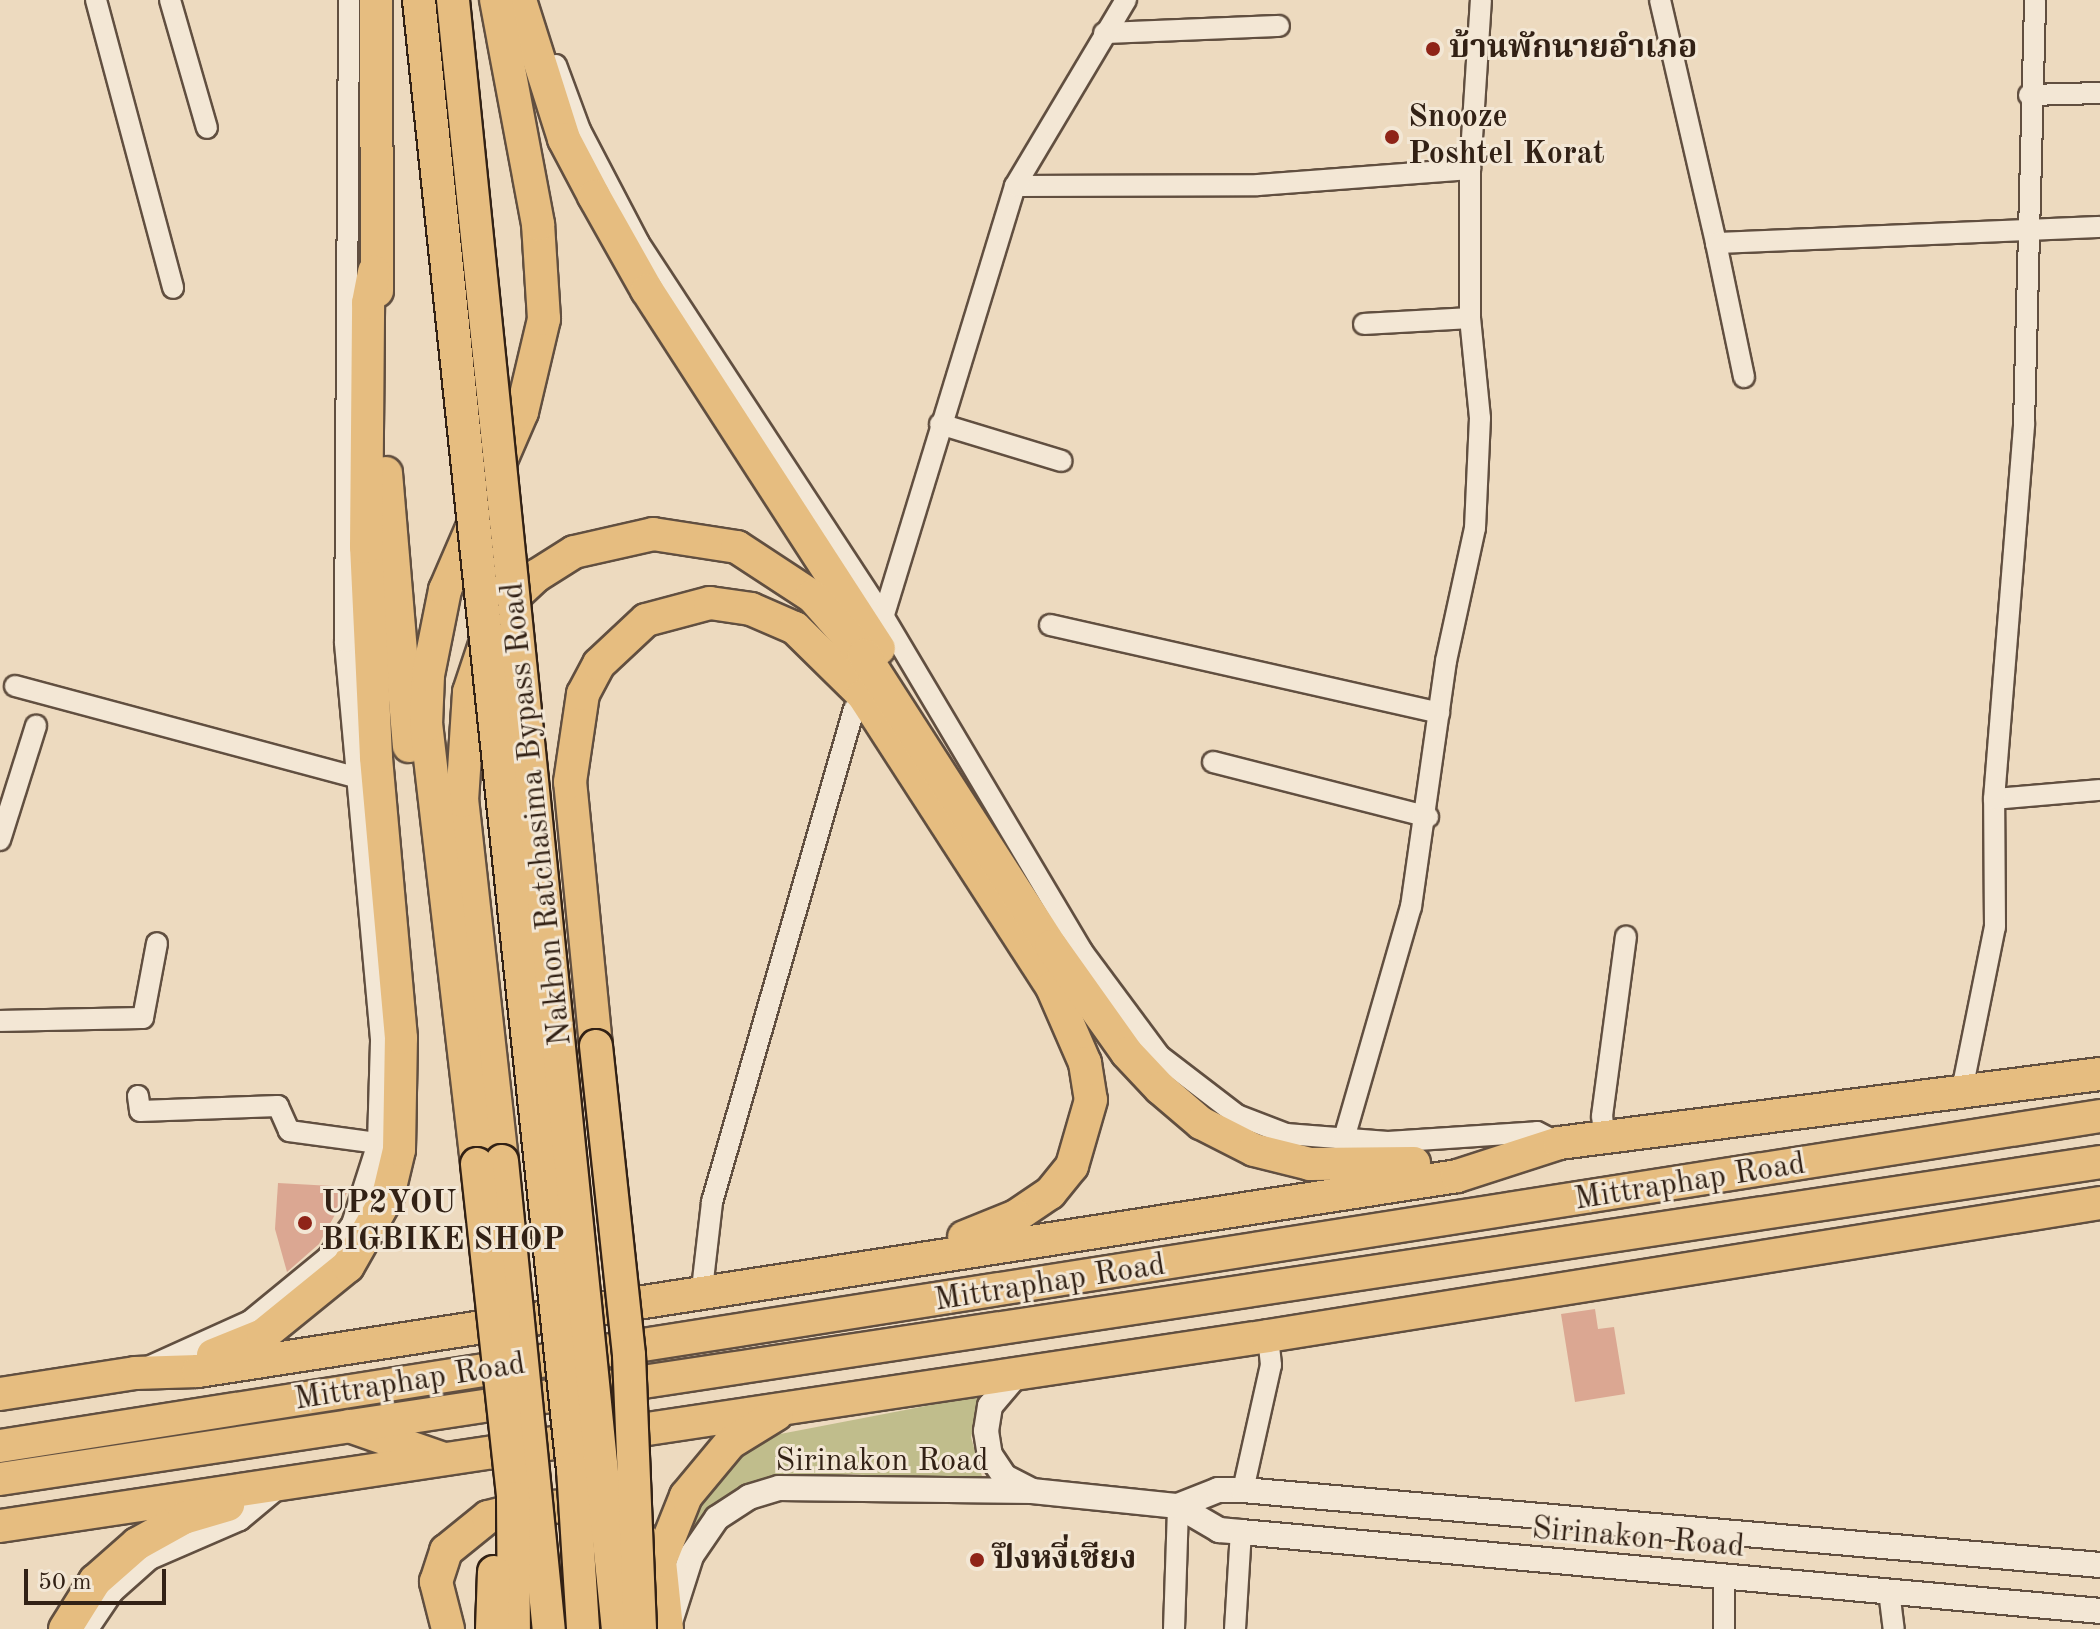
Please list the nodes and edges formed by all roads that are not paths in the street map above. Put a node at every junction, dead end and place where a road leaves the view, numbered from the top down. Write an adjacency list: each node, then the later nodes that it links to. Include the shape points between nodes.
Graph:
1 (96, 0): 26 (street)
2 (170, 0): 19 (street)
3 (349, 0): 40 (street, via 342,545)
4 (376, 0): 25 (highway)
5 (419, 0): 91 (highway, Nakhon Ratchasima Bypass Road, bridge, via 573,1469)
6 (453, 0): 92 (highway, Nakhon Ratchasima Bypass Road, bridge)
7 (496, 0): 16 (highway)
8 (520, 0): 16 (highway)
9 (535, 0): 32 (street, via 580,130 616,203)
10 (1126, 0): 15 (street)
11 (1481, 0): 20 (street)
12 (1660, 0): 24 (street)
13 (2035, 0): 18 (street)
14 (1279, 26): 15 (street)
15 (1104, 33): 21 (street)
16 (523, 66): 38 (highway, via 624,250 935,737); 58 (highway, via 544,319 522,412 445,590 426,725)
17 (2100, 93): 18 (street)
18 (2029, 95): 22 (street)
19 (207, 128)
20 (1470, 169): 21 (street, via 1258,185); 27 (street)
21 (1015, 186): 30 (street)
22 (2032, 225): 23 (street); 24 (street, via 1857,242); 42 (street, via 2024,424)
23 (2100, 227)
24 (1716, 243): 29 (street)
25 (374, 272): 58 (highway, via 395,611); 65 (highway, via 368,303 366,547 376,757 401,1038 399,1150 388,1196 348,1266 263,1335)
26 (173, 288)
27 (1470, 318): 28 (street); 36 (street, via 1480,418 1476,515)
28 (1364, 324)
29 (1744, 377)
30 (940, 424): 31 (street); 32 (street)
31 (1062, 461)
32 (880, 619): 53 (street, via 1082,951 1160,1056 1237,1115 1286,1134)
33 (1050, 625): 36 (street)
34 (15, 686): 40 (street)
35 (851, 710): 63 (street, via 712,1202)
36 (1439, 713): 43 (street)
37 (36, 726): 44 (street)
38 (936, 759): 57 (highway, via 1112,1034 1160,1088 1201,1123 1254,1150 1310,1164); 58 (highway, via 864,655 812,596 737,547 687,535 625,538 574,552 536,576 507,603 488,635 469,692 462,745)
39 (1213, 762): 43 (street)
40 (354, 777): 54 (street, via 381,1039)
41 (2100, 790): 42 (street)
42 (1994, 799): 49 (street, via 1995,927)
43 (1428, 817): 53 (street, via 1389,995)
44 (0, 840)
45 (1626, 937): 52 (street)
46 (157, 943): 47 (street, via 143,1018)
47 (0, 1021)
48 (2100, 1074): 49 (highway)
49 (1961, 1095): 52 (highway)
50 (138, 1096): 54 (street, via 140,1111 278,1106 289,1131)
51 (2100, 1116): 62 (highway, Mittraphap Road)
52 (1604, 1137): 55 (highway)
53 (1343, 1142): 55 (street, via 1537,1132)
54 (378, 1143): 66 (street, via 352,1224 328,1257 250,1321)
55 (1559, 1143): 57 (highway)
56 (2100, 1162): 70 (highway, Mittraphap Road)
57 (1485, 1163): 60 (highway, via 1457,1176)
58 (478, 1164): 88 (highway, bridge); 89 (highway, bridge, via 513,1498); 90 (highway, bridge)
59 (2100, 1203): 64 (highway)
60 (998, 1244): 61 (highway); 62 (highway)
61 (934, 1253): 63 (highway); 93 (highway, bridge, via 1016,1216 1050,1193 1072,1166 1091,1100 1085,1063 1052,987 863,695 795,628 751,609 710,603 646,620 599,664 583,694 570,782 629,1355)
62 (1091, 1278): 71 (highway, Mittraphap Road)
63 (702, 1289): 65 (highway, via 198,1371)
64 (1268, 1336): 67 (highway); 75 (street, via 1271,1365)
65 (179, 1369): 66 (highway)
66 (135, 1373): 68 (highway)
67 (1018, 1373): 69 (highway); 76 (street, Sirinakon Road, via 990,1406 986,1431 990,1455 1005,1477)
68 (0, 1394)
69 (786, 1407): 72 (highway); 80 (highway, via 706,1467 686,1496)
70 (345, 1425): 72 (highway); 73 (highway, Mittraphap Road)
71 (0, 1446)
72 (448, 1460): 74 (highway)
73 (0, 1479)
74 (274, 1487): 78 (highway, via 250,1485); 85 (highway, via 184,1518 137,1544 95,1581); 86 (street, via 240,1520 150,1559 113,1592)
75 (1243, 1490): 77 (street, Sirinakon Road, via 1218,1490); 81 (street, Sirinakon Road)
76 (1032, 1491): 77 (street, Sirinakon Road); 94 (street, Sirinakon Road, via 779,1488 749,1497 717,1518 691,1556)
77 (1178, 1506): 79 (street, Sirinakon Road, via 1219,1530); 95 (street)
78 (0, 1526)
79 (1241, 1532): 82 (street, Sirinakon Road); 96 (street)
80 (660, 1561): 87 (highway, via 622,1514 598,1505 560,1504 488,1517 446,1551 436,1582); 94 (highway)
81 (2100, 1565)
82 (1724, 1579): 83 (street, Sirinakon Road); 97 (street)
83 (1889, 1591): 84 (street, Sirinakon Road); 98 (street)
84 (2100, 1611)
85 (65, 1629)
86 (88, 1629)
87 (448, 1629)
88 (492, 1629)
89 (514, 1629)
90 (549, 1629)
91 (583, 1629)
92 (618, 1629)
93 (640, 1629)
94 (667, 1629)
95 (1174, 1629)
96 (1235, 1629)
97 (1724, 1629)
98 (1894, 1629)

